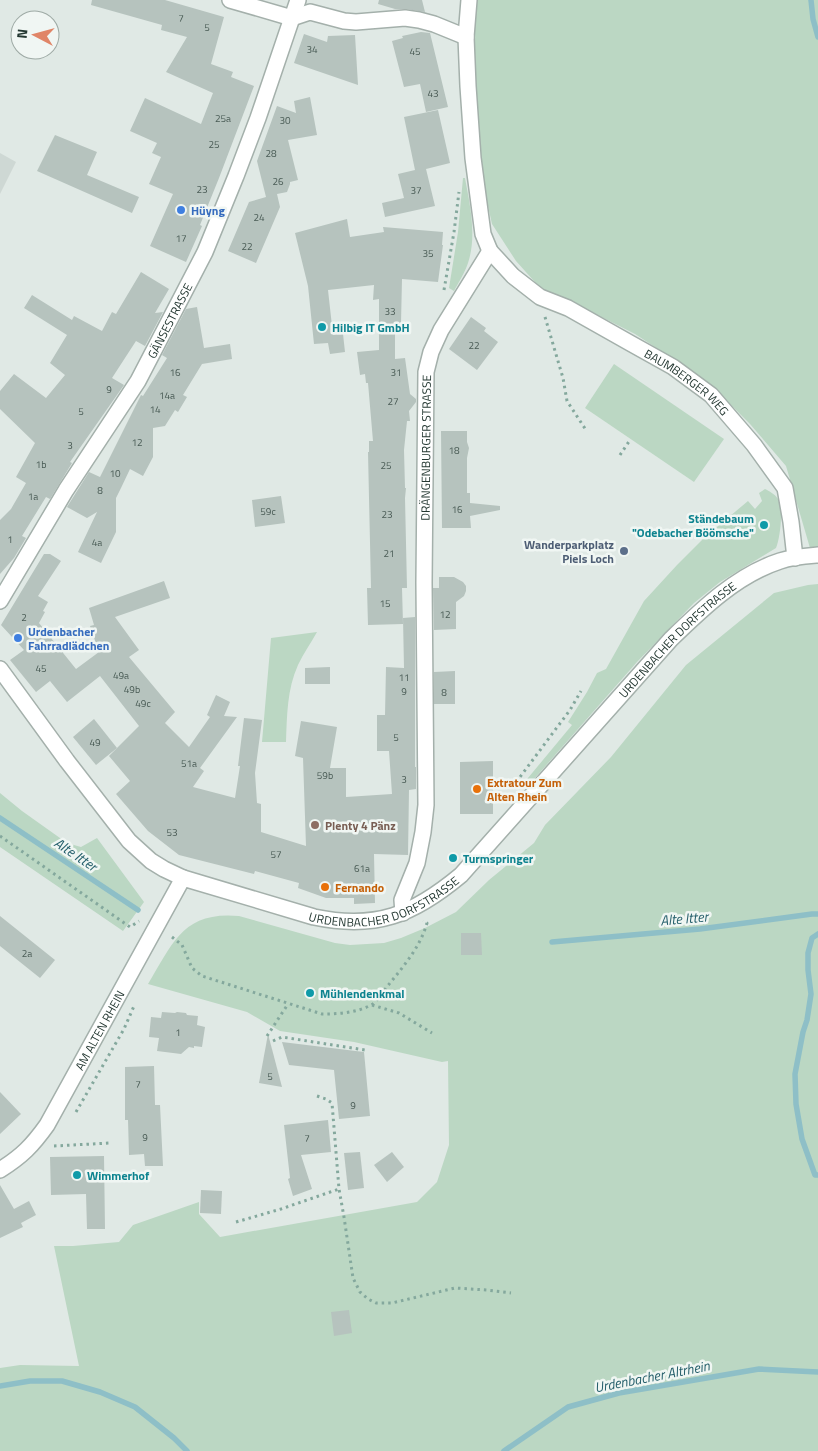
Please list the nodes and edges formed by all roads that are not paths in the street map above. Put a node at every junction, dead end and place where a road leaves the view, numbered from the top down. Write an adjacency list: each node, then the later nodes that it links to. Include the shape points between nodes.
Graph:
1 (230, 0): 4 (street)
2 (298, 0): 4 (street, GÄNSESTRASSE)
3 (469, 0): 5 (street)
4 (292, 18): 5 (street, via 310,12 356,22 405,18 434,24); 9 (street, GÄNSESTRASSE, via 236,176 204,252 138,381 66,490)
5 (466, 37): 6 (street, via 473,158 483,234)
6 (490, 252): 8 (street, BAUMBERGER WEG, via 540,297 568,308 630,343 711,395 754,445 785,488); 12 (street, DRÄNGENBURGER STRASSE, via 441,330 426,372 426,805 417,863 402,900)
7 (815, 556): 8 (street)
8 (795, 558): 12 (street, URDENBACHER DORFSTRASSE, via 750,574 700,611 671,639 460,875 422,904)
9 (0, 601)
10 (0, 668): 11 (street, URDENBACHER DORFSTRASSE, via 130,841 151,861)
11 (184, 878): 12 (street, URDENBACHER DORFSTRASSE, via 336,921 362,922); 13 (street, AM ALTEN RHEIN, via 47,1125 34,1143)
12 (403, 913)
13 (0, 1170)

